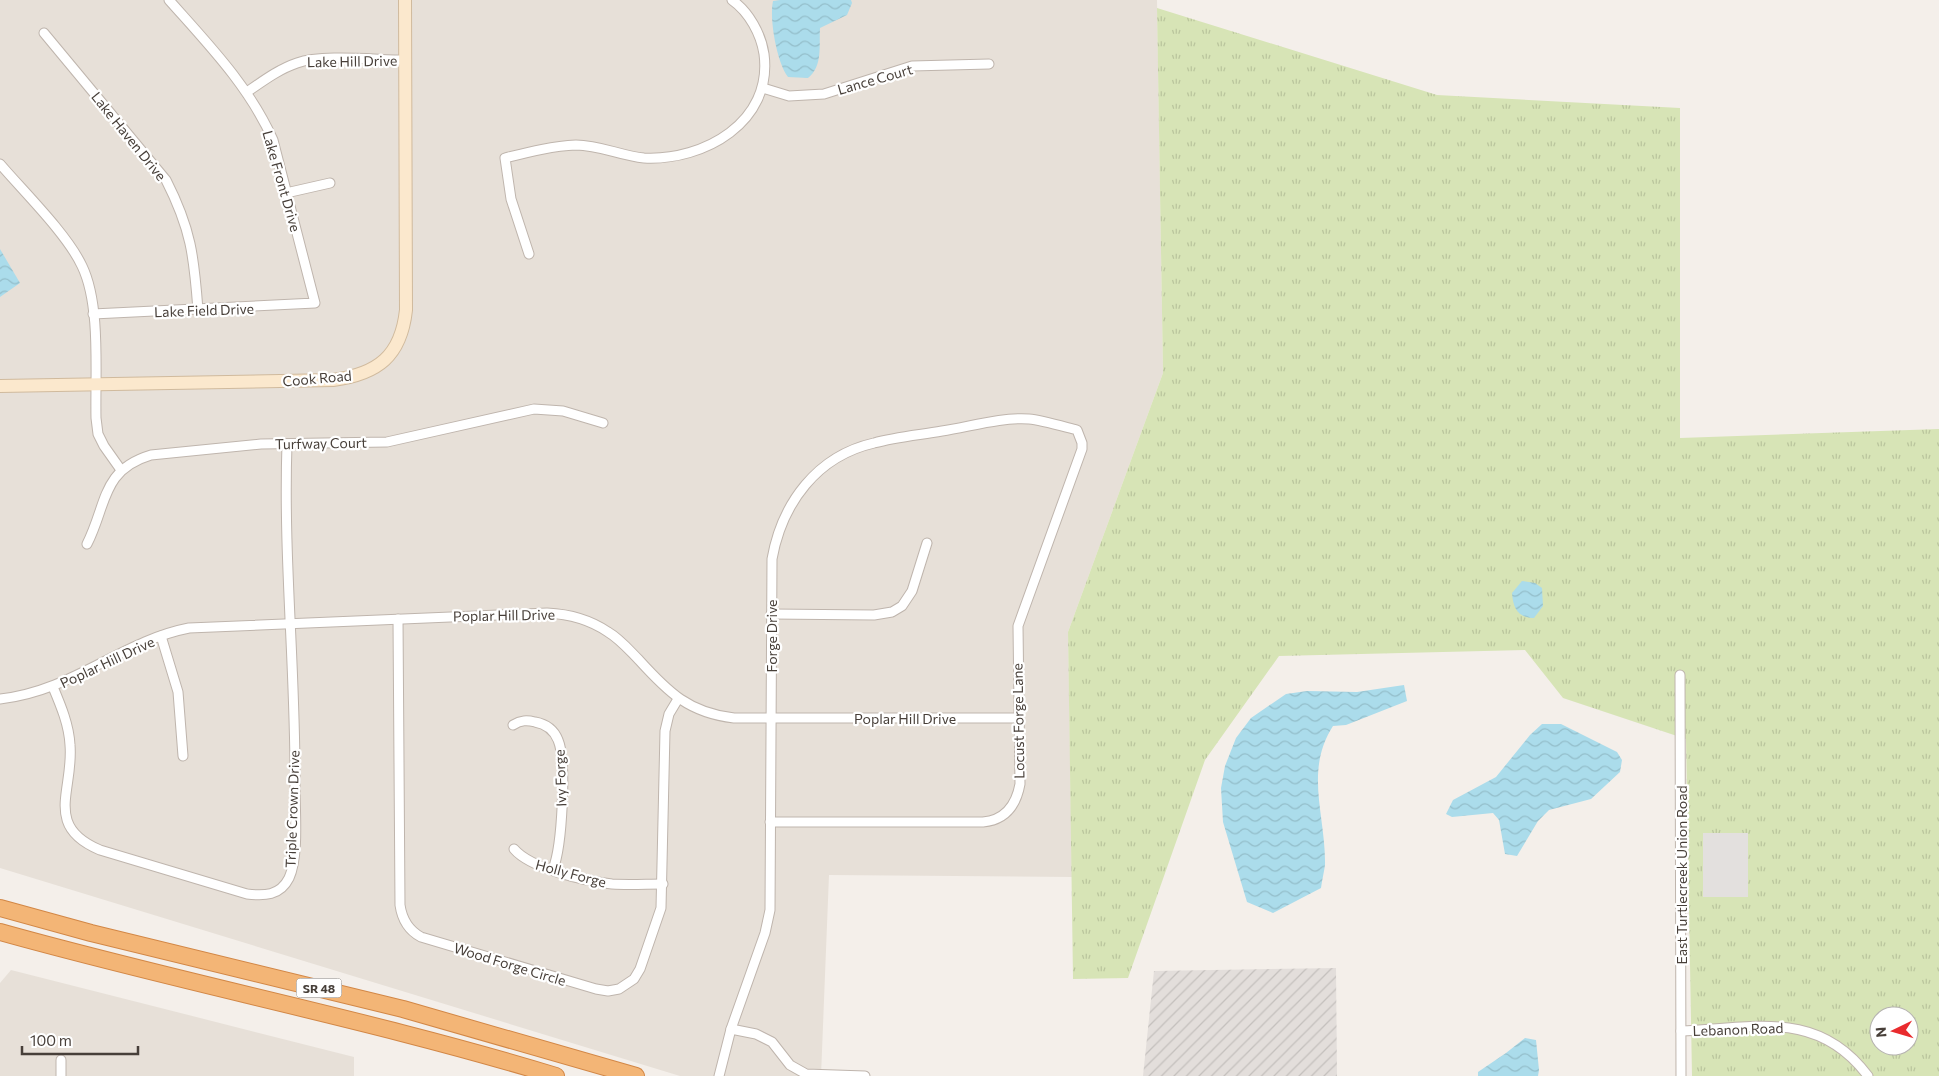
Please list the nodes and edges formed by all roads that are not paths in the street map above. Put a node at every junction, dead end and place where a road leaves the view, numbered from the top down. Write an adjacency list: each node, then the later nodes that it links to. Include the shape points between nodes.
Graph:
1 (169, 0): 8 (street, Lake Front Drive)
2 (405, 0): 5 (street, Cook Road)
3 (732, 0): 7 (street, via 756,27 762,43 766,66)
4 (44, 33): 14 (street, Lake Haven Drive, via 166,180 190,236)
5 (405, 60): 8 (street, Lake Hill Drive, via 316,59 299,62 269,76); 16 (street, Cook Road, via 406,310 404,329 390,354 363,373 334,380)
6 (989, 64): 7 (street, Lance Court, via 912,66 824,94 789,96)
7 (763, 88): 12 (street, via 744,121 728,135 694,151 643,158 577,145 538,149 505,158 511,199)
8 (247, 92): 11 (street, Lake Front Drive, via 273,140)
9 (0, 164): 15 (street, via 75,254 90,288)
10 (330, 183): 11 (street)
11 (286, 193): 13 (street, Lake Front Drive)
12 (530, 254)
13 (315, 303): 14 (street, Lake Field Drive)
14 (198, 310): 15 (street, Lake Field Drive)
15 (93, 314): 16 (street)
16 (95, 384): 17 (street, Cook Road); 21 (street, via 98,434)
17 (0, 386)
18 (603, 423): 20 (street, Turfway Court, via 563,410 534,409 387,442)
19 (1077, 430): 24 (street, Forge Drive, via 1024,419 874,443 836,458 808,480 785,514 772,559); 33 (street, Locust Forge Lane, via 1082,448 1018,626)
20 (287, 444): 21 (street, Turfway Court, via 164,453 141,458); 26 (street, Triple Crown Drive, via 285,506)
21 (121, 470): 23 (street, Turfway Court, via 106,490 96,526)
22 (927, 543): 24 (street, via 912,591 902,606 892,612 874,615)
23 (87, 544)
24 (771, 614): 32 (street, Forge Drive)
25 (398, 619): 26 (street, Poplar Hill Drive); 31 (street, Poplar Hill Drive, via 546,613 582,619 618,639); 39 (street, Wood Forge Circle, via 400,905 402,916 412,931 421,937 509,964 596,989 614,990 630,983 640,969 661,908)
26 (290, 623): 27 (street, Poplar Hill Drive, via 189,628); 29 (street, Triple Crown Drive, via 295,752 293,857 288,880 270,894 258,896 238,891 100,850 80,839 72,831 65,814 70,744 68,727)
27 (162, 636): 29 (street, Poplar Hill Drive); 35 (street, via 178,692)
28 (1680, 675): 43 (street, East Turtlecreek Union Road)
29 (54, 687): 30 (street, Poplar Hill Drive)
30 (0, 699)
31 (678, 699): 32 (street, Poplar Hill Drive, via 711,714); 39 (street, Wood Forge Circle, via 669,714 665,732)
32 (770, 718): 33 (street, Poplar Hill Drive); 36 (street, Forge Drive)
33 (1018, 718): 36 (street, Locust Forge Lane, via 1018,796 1000,818 983,822)
34 (513, 724): 38 (street, Ivy Forge, via 523,721 545,725 553,732 560,747 560,845)
35 (183, 756)
36 (770, 822): 42 (street, Forge Drive, via 768,922)
37 (514, 849): 38 (street, Holly Forge, via 528,861)
38 (554, 869): 39 (street, Holly Forge, via 612,884)
39 (663, 884)
40 (0, 908): 47 (highway, SR 48, via 413,1012)
41 (0, 932): 46 (highway, SR 48, via 389,1030)
42 (730, 1029): 48 (street, Forge Drive); 49 (street, via 751,1032 767,1039 790,1065 806,1074)
43 (1681, 1031): 50 (street, East Turtlecreek Union Road); 51 (street, Lebanon Road, via 1782,1026 1811,1032 1838,1044)
44 (61, 1060): 45 (street)
45 (61, 1076)
46 (556, 1076)
47 (636, 1076)
48 (719, 1076)
49 (865, 1076)
50 (1681, 1076)
51 (1868, 1076)

